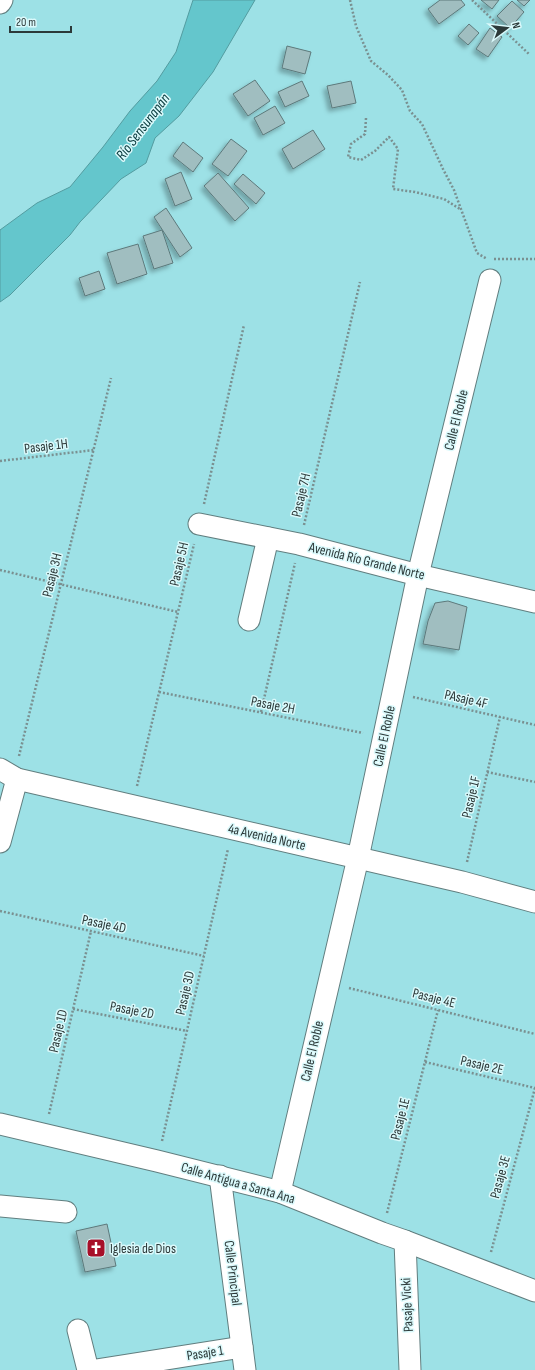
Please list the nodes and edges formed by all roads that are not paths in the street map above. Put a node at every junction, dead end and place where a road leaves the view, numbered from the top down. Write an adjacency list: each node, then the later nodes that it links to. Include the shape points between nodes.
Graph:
1 (2, 0): 2 (street)
2 (0, 3)
3 (490, 280): 6 (street, Calle El Roble)
4 (199, 524): 5 (street, Avenida Río Grande Norte)
5 (268, 538): 6 (street, Avenida Río Grande Norte); 8 (street)
6 (418, 574): 7 (street, Avenida Río Grande Norte); 11 (street, Calle El Roble)
7 (535, 602)
8 (249, 620)
9 (10, 775): 10 (street); 11 (street, 4a Avenida Norte)
10 (0, 842)
11 (358, 858): 12 (street, 4a Avenida Norte); 15 (street, Calle El Roble)
12 (535, 902)
13 (0, 1124): 14 (street, Calle Antigua a Santa Ana)
14 (220, 1176): 15 (street, Calle Antigua a Santa Ana); 21 (street, Calle Principal)
15 (280, 1192): 18 (street, Calle Antigua a Santa Ana)
16 (0, 1206): 17 (street)
17 (66, 1212)
18 (405, 1240): 19 (street, Calle Antigua a Santa Ana); 25 (street, Pasaje Vicki)
19 (535, 1291)
20 (78, 1330): 22 (street)
21 (242, 1347): 23 (street, Pasaje 1); 24 (street, Calle Principal)
22 (88, 1370)
23 (96, 1370)
24 (245, 1370)
25 (410, 1370)

